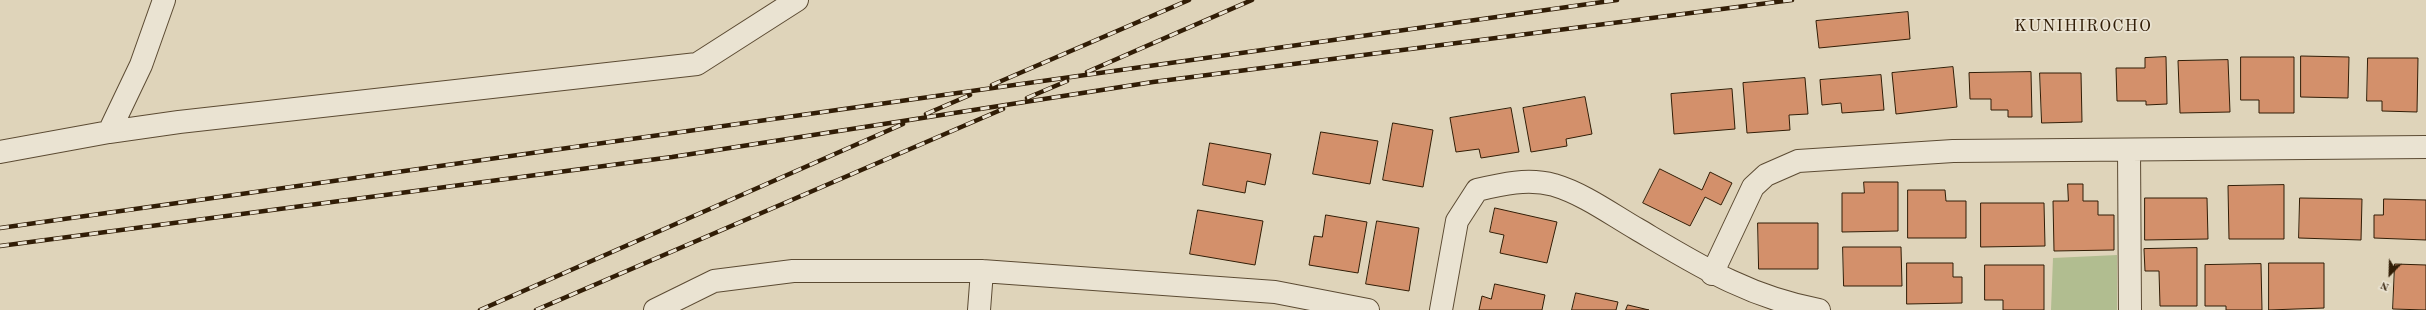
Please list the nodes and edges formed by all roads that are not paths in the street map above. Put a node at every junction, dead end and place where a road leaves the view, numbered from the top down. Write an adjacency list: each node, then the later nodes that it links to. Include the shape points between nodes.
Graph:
1 (164, 0): 3 (street, via 141,65)
2 (797, 0): 3 (street, via 697,64)
3 (109, 132): 6 (street)
4 (2426, 147): 5 (street)
5 (2129, 150): 8 (street, via 1953,151 1798,161 1766,175 1753,187); 14 (street)
6 (0, 152)
7 (982, 271): 9 (street, via 785,272 714,281); 10 (street); 11 (street, via 1275,292)
8 (1712, 274): 12 (street, via 1593,203 1554,185 1514,182 1477,190 1458,221); 13 (street, via 1762,296)
9 (655, 310)
10 (978, 310)
11 (1368, 310)
12 (1441, 310)
13 (1819, 310)
14 (2130, 310)

